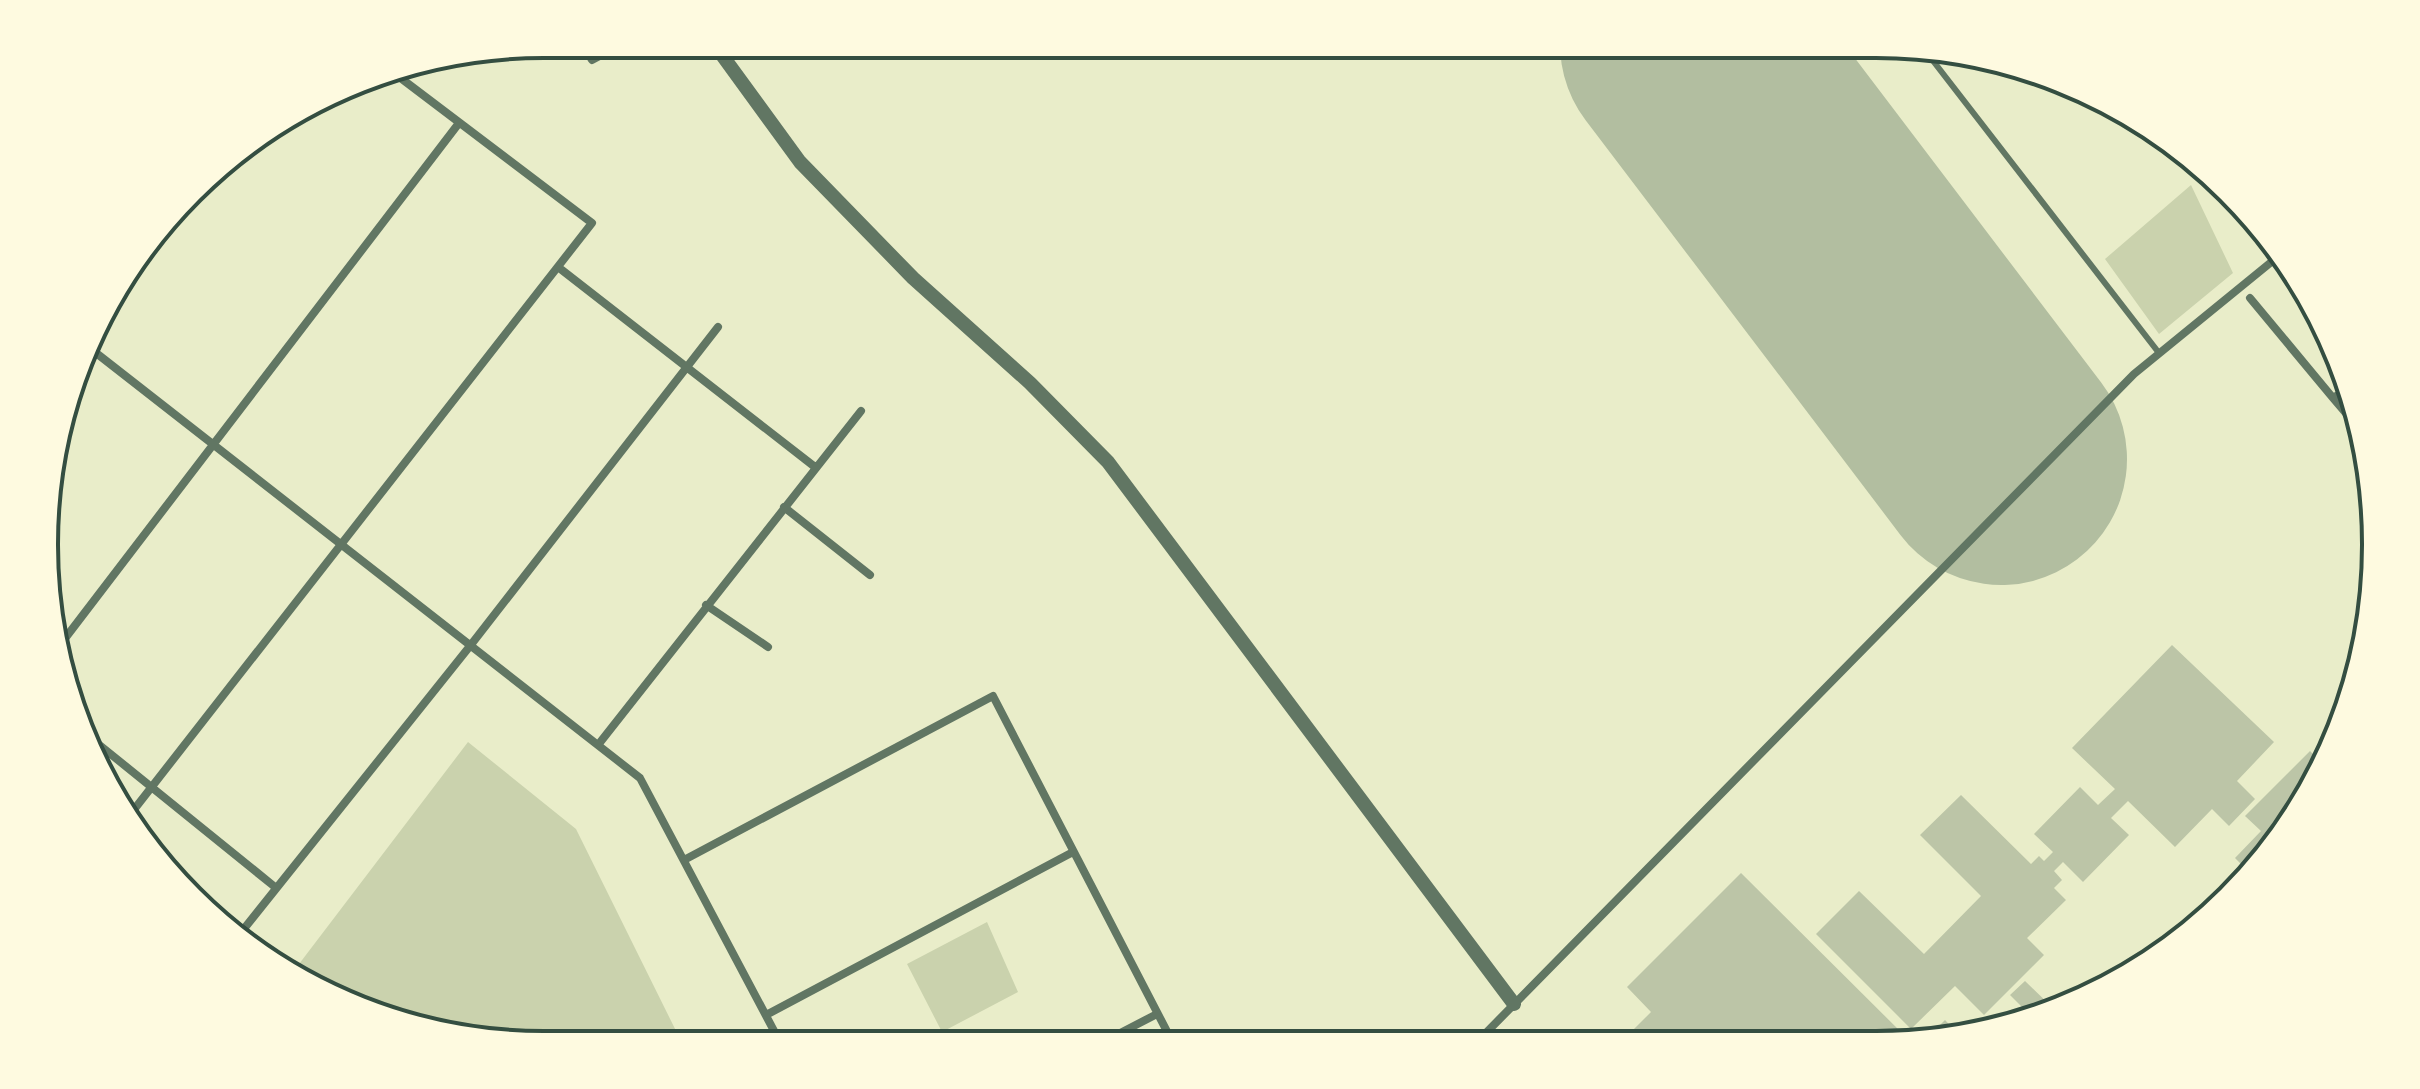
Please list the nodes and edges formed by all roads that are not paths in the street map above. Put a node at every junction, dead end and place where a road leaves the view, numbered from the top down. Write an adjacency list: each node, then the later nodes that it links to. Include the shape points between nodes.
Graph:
1 (724, 58): 33 (street, via 800,162 913,278 1108,462)
2 (1934, 61): 9 (lane)
3 (403, 80): 4 (street)
4 (459, 123): 6 (street, via 592,223); 16 (street)
5 (2271, 262): 9 (street)
6 (558, 267): 11 (street); 19 (street)
7 (2250, 298): 13 (street)
8 (718, 327): 11 (street)
9 (2159, 353): 33 (street)
10 (97, 354): 16 (street)
11 (686, 366): 17 (street); 23 (street)
12 (2338, 395): 13 (street)
13 (2333, 398): 14 (street)
14 (2342, 409)
15 (861, 411): 17 (street)
16 (215, 445): 19 (street); 22 (street)
17 (815, 467): 18 (street)
18 (784, 507): 20 (street); 21 (street)
19 (339, 544): 23 (street); 27 (street)
20 (870, 575)
21 (706, 605): 24 (street); 25 (street)
22 (67, 636)
23 (470, 646): 25 (street); 31 (street)
24 (768, 647)
25 (598, 745): 30 (street, via 640,778)
26 (102, 747): 27 (street)
27 (153, 786): 28 (street); 31 (street)
28 (136, 808)
29 (1073, 852): 30 (street, via 993,696); 34 (street); 35 (street)
30 (684, 860): 35 (street)
31 (275, 887): 32 (street)
32 (245, 927)
33 (1514, 1004): 39 (street)
34 (1157, 1014): 37 (street); 38 (street)
35 (766, 1015): 36 (street)
36 (774, 1031)
37 (1124, 1031)
38 (1166, 1031)
39 (1488, 1031)

